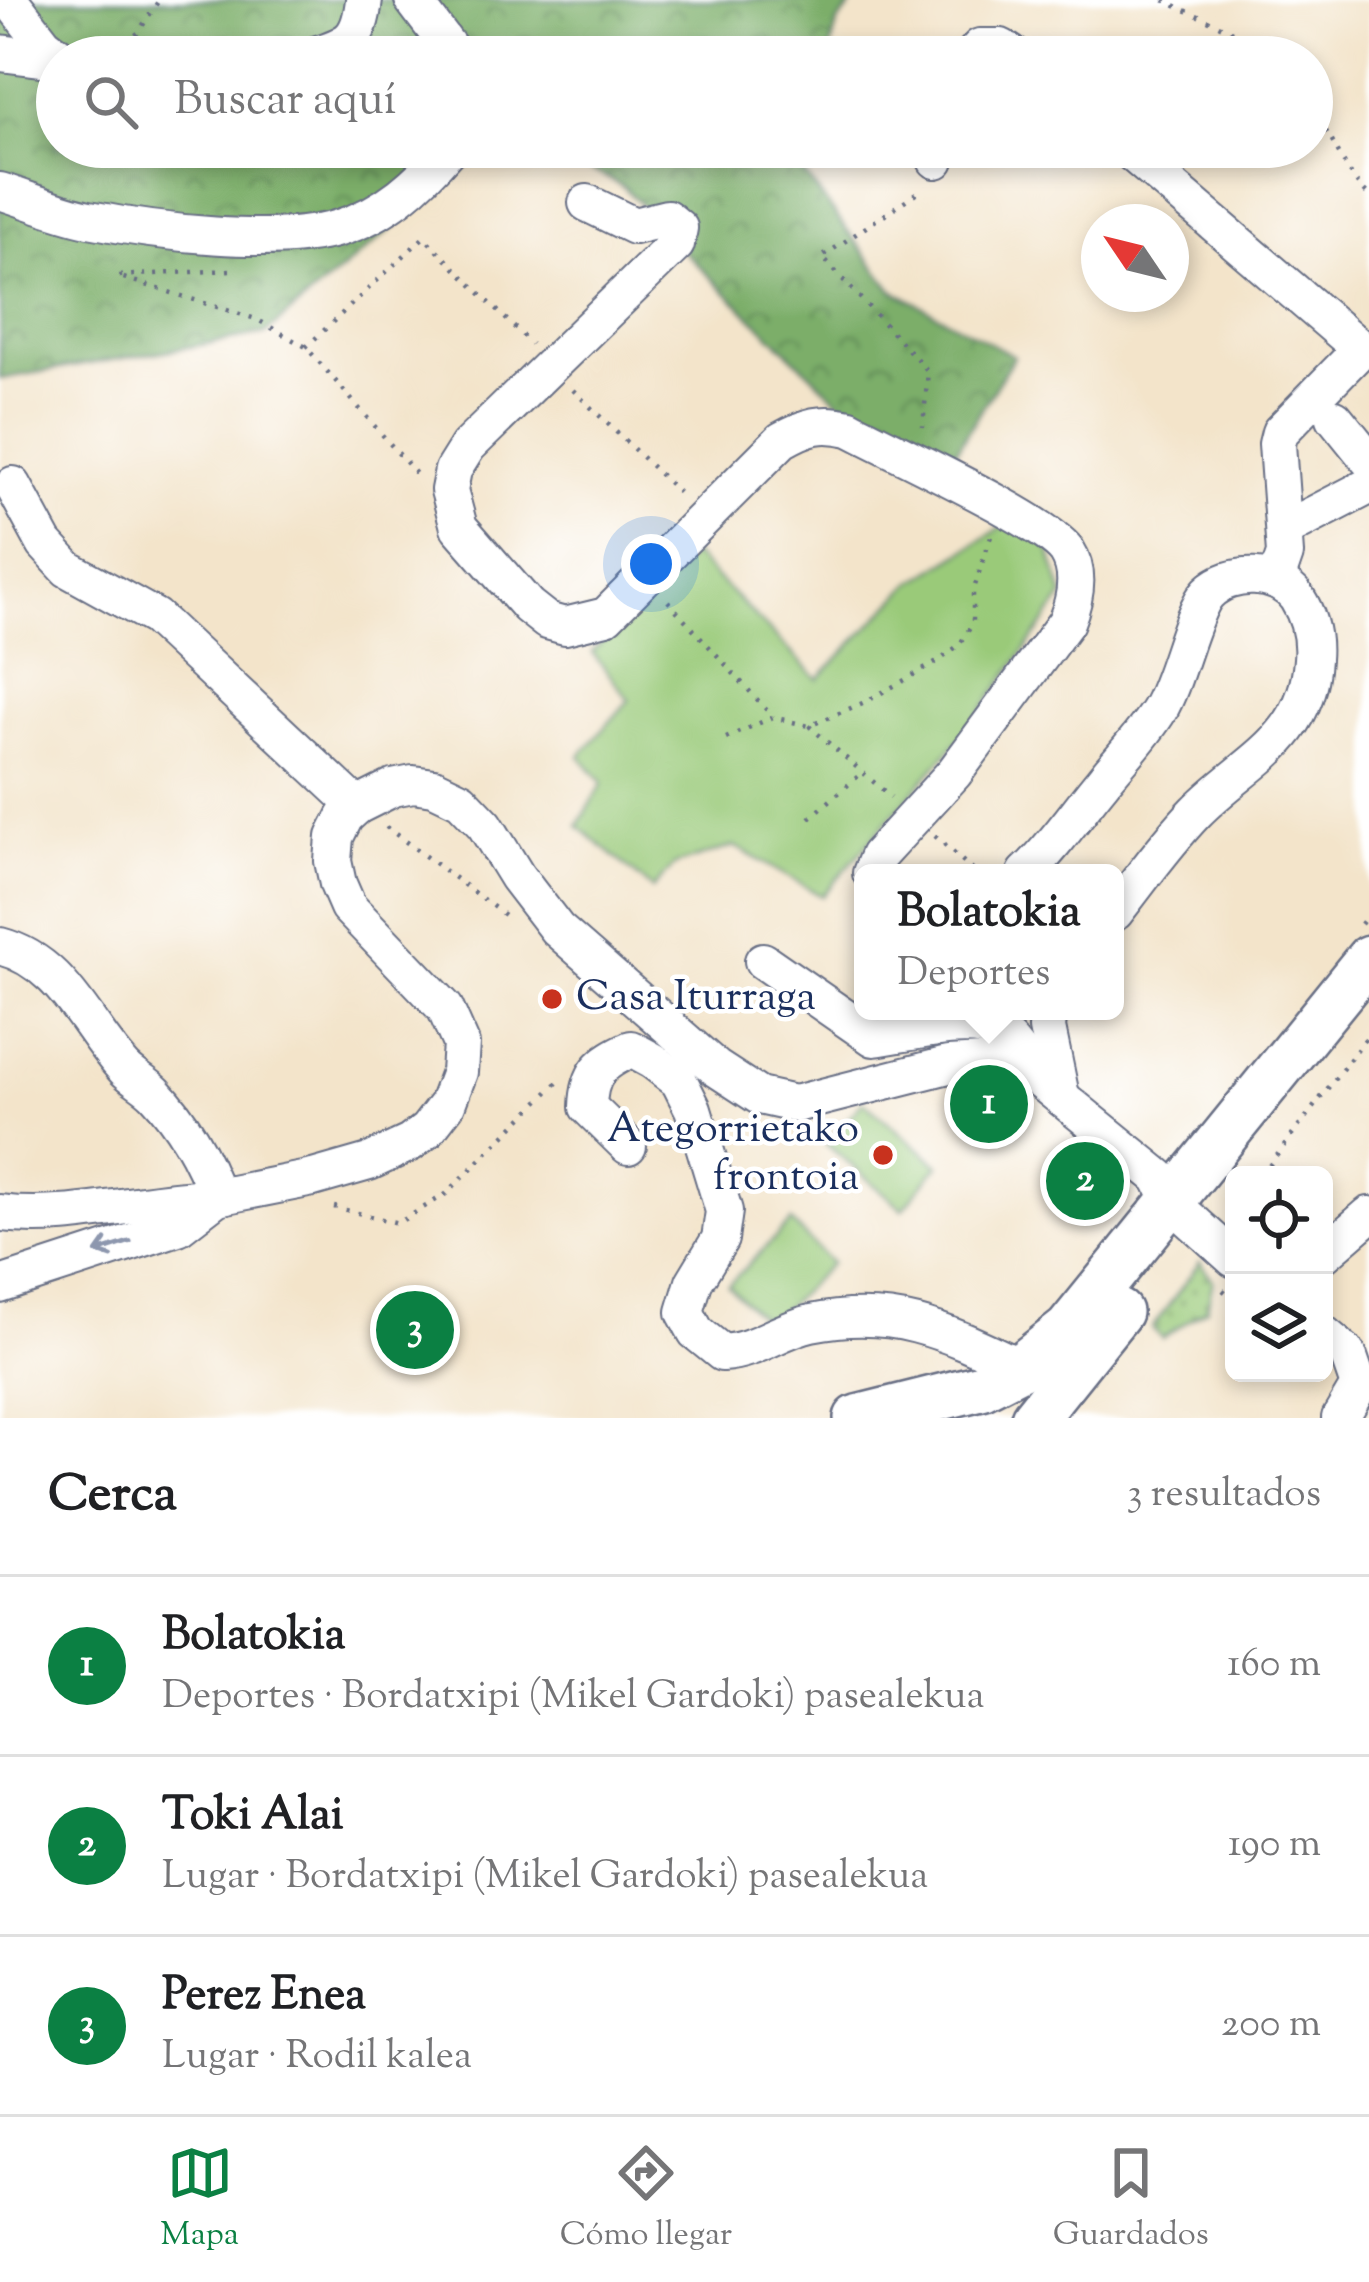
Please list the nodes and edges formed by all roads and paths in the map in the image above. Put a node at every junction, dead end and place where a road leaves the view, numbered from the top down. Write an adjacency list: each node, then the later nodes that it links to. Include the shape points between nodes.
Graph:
1 (10, 0): 6 (street)
2 (159, 0): 7 (path)
3 (364, 0): 8 (street)
4 (413, 0): 9 (street)
5 (1164, 0): 10 (path)
6 (38, 36)
7 (134, 36)
8 (353, 36)
9 (440, 36)
10 (1238, 36)
11 (0, 53): 12 (street)
12 (36, 56)
13 (1333, 141): 18 (path)
14 (432, 168): 16 (street, via 387,207 304,236 87,218)
15 (1150, 168): 21 (street)
16 (0, 191)
17 (916, 194): 26 (path, via 822,257 928,370)
18 (1369, 196)
19 (587, 203): 44 (street, via 634,226 667,218 679,228 676,244 468,446 449,490 458,527 548,621 565,626 606,616 782,440 808,425 850,428 1050,534 1073,565 1066,622)
20 (248, 269): 22 (path, via 117,276 256,319)
21 (1365, 346): 33 (street, via 1280,432)
22 (306, 347): 23 (path, via 424,237); 29 (path)
23 (542, 356)
24 (563, 380): 31 (path)
25 (1334, 418): 27 (street)
26 (920, 445)
27 (1369, 460)
28 (13, 485): 40 (street, via 68,569 155,617)
29 (425, 487)
30 (1369, 487): 33 (street)
31 (693, 507)
32 (996, 519): 37 (path, via 973,592 973,623 960,644 866,702)
33 (1284, 530): 34 (street)
34 (1276, 580): 46 (street, via 1223,582 1205,596 1158,712); 47 (street, via 1307,615 1313,646 1298,715 1282,739 1190,818)
35 (683, 617): 36 (path)
36 (773, 717): 37 (path); 38 (path)
37 (809, 726): 39 (path)
38 (726, 738)
39 (863, 772): 41 (path); 42 (path)
40 (357, 806): 48 (path); 55 (street, via 413,784 461,800 557,929 759,1096 795,1104 948,1065); 60 (street, via 335,837 338,884 369,932 445,1008 461,1044 459,1072 447,1104 410,1143)
41 (902, 807)
42 (810, 818)
43 (932, 834): 45 (path)
44 (875, 864)
45 (966, 864)
46 (1033, 864)
47 (1124, 901)
48 (513, 922)
49 (0, 946): 61 (street, via 45,968 79,1004 202,1155)
50 (1369, 958): 62 (main road)
51 (763, 961): 55 (street, via 874,1038 973,1025 997,1031)
52 (1369, 1000): 62 (main road)
53 (1048, 1020): 57 (street)
54 (1369, 1034): 59 (path)
55 (1031, 1073): 57 (street)
56 (564, 1075): 60 (path, via 446,1194 398,1223 317,1202)
57 (1061, 1096): 62 (street, via 1159,1178)
58 (628, 1146): 69 (street, via 587,1107 589,1084 606,1061 631,1049 679,1082 724,1210 720,1239 685,1312 722,1354 747,1352 808,1323 885,1316)
59 (1269, 1166)
60 (313, 1178): 61 (street)
61 (217, 1197): 63 (street, via 41,1218); 67 (street, one-way to 67, via 178,1227)
62 (1182, 1212): 66 (street); 69 (main road); 73 (main road)
63 (0, 1214)
64 (1369, 1215): 65 (street)
65 (1333, 1246)
66 (1225, 1272)
67 (0, 1285)
68 (1333, 1342): 70 (street, via 1348,1354)
69 (1031, 1359): 71 (main road)
70 (1364, 1391): 74 (street)
71 (942, 1410): 72 (main road)
72 (870, 1415)
73 (1034, 1418)
74 (1340, 1418)

